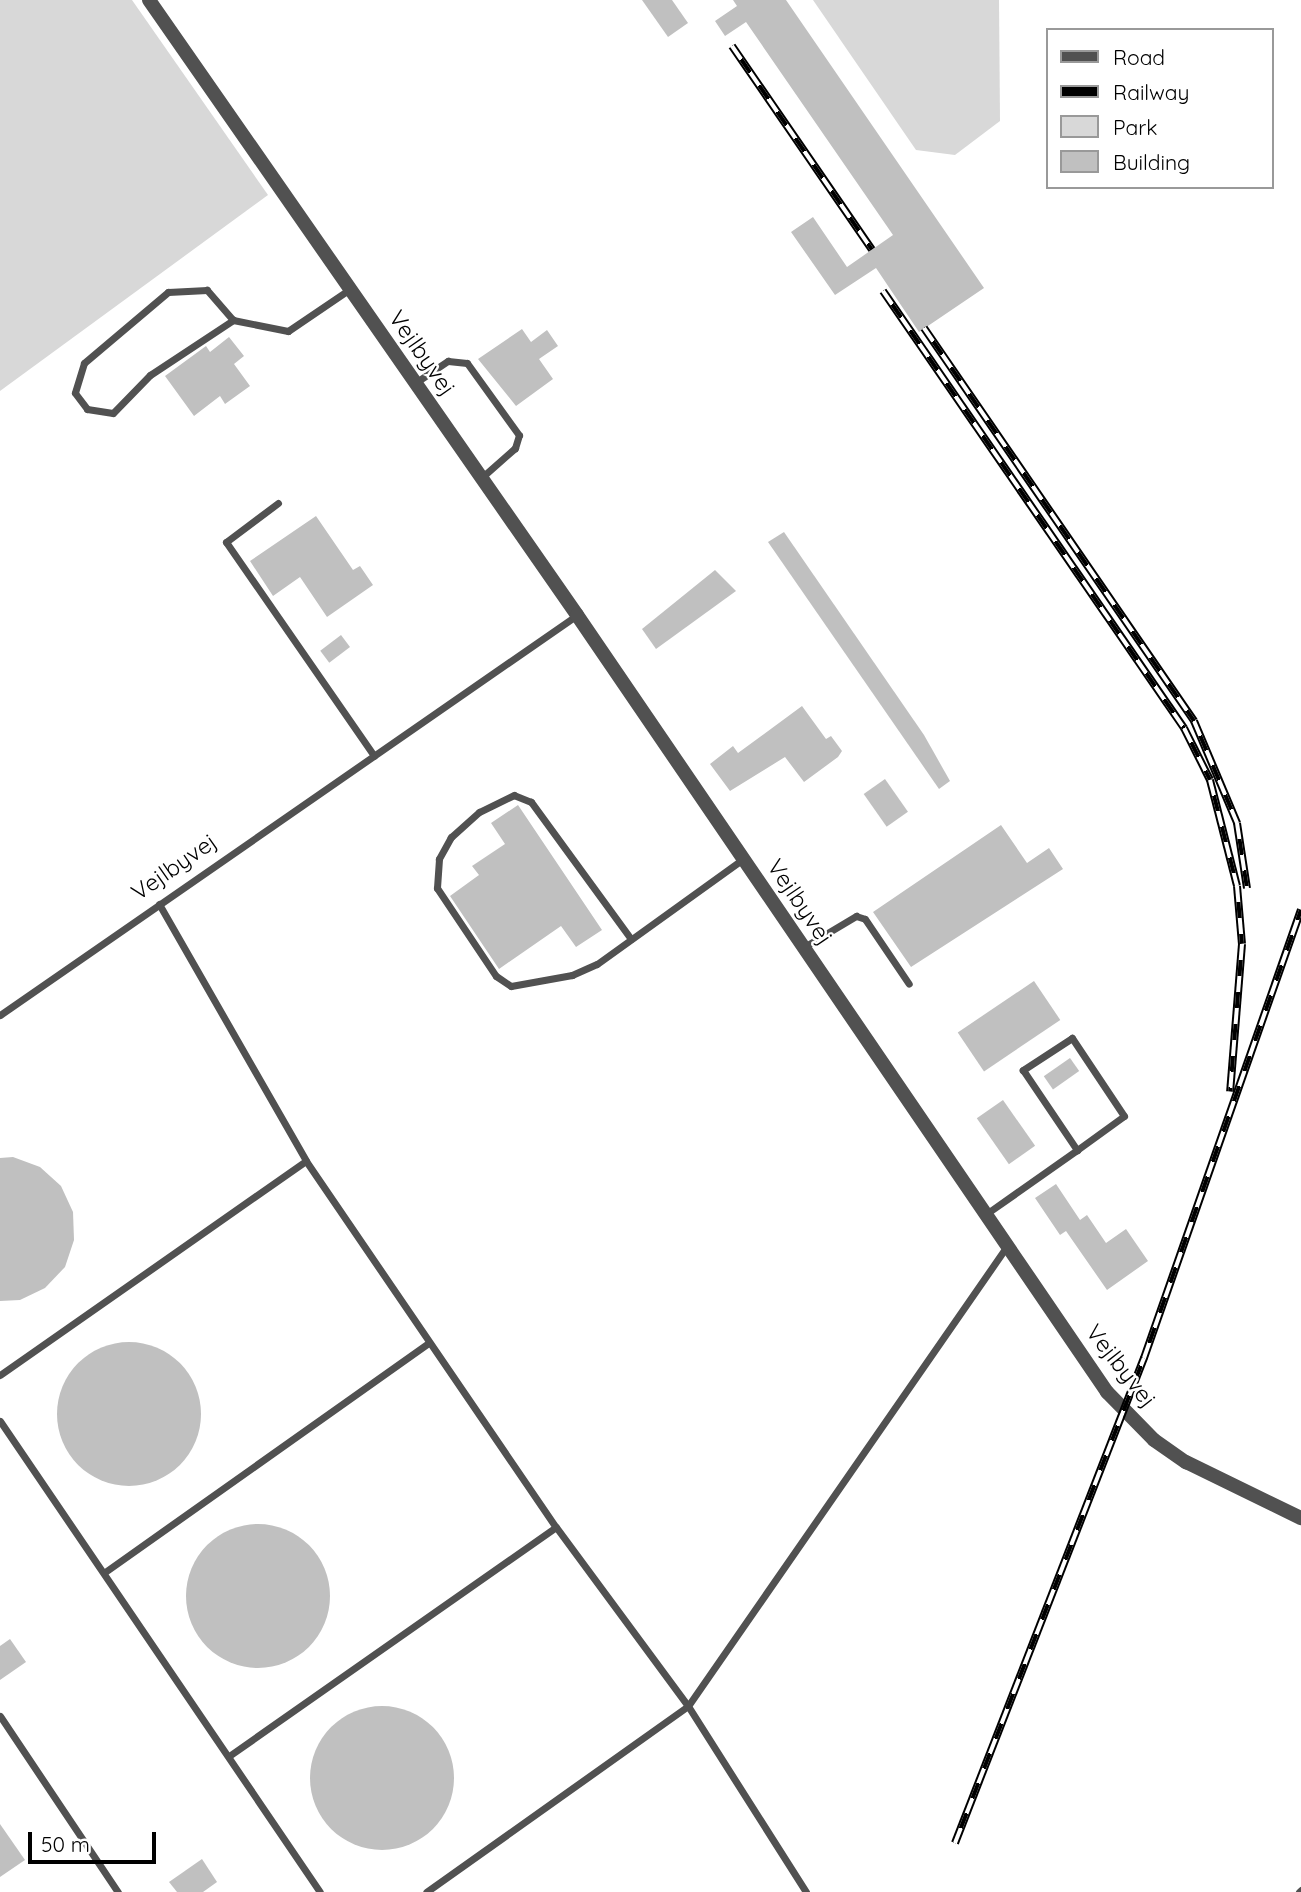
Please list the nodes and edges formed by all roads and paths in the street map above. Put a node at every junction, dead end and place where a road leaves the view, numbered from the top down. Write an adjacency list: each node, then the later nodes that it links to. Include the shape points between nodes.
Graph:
1 (149, 0): 2 (street, Vejlbyvej)
2 (349, 289): 3 (lane, via 288,331); 4 (street, Vejlbyvej)
3 (233, 320): 3 (lane, via 150,375 113,413 87,409 75,393 84,363 168,292 206,290)
4 (415, 383): 5 (street, Vejlbyvej); 5 (lane, via 448,361 467,363 519,435 515,449)
5 (481, 478): 7 (street, Vejlbyvej)
6 (278, 503): 8 (lane, via 226,542)
7 (578, 615): 8 (lane, Vejlbyvej); 9 (street, Vejlbyvej)
8 (374, 756): 10 (lane, Vejlbyvej)
9 (743, 859): 11 (lane); 12 (street, Vejlbyvej)
10 (159, 904): 14 (lane, Vejlbyvej); 16 (lane)
11 (631, 939): 11 (lane, via 572,975 511,986 496,976 437,888 439,859 451,837 479,812 514,796 531,802)
12 (803, 947): 13 (lane, via 856,916 864,919); 17 (street, Vejlbyvej)
13 (909, 984)
14 (0, 1014)
15 (1077, 1150): 15 (lane, via 1124,1116 1072,1038 1023,1070); 17 (lane)
16 (306, 1161): 19 (lane); 20 (lane)
17 (986, 1215): 18 (street, Vejlbyvej)
18 (1007, 1246): 22 (street, Vejlbyvej, via 1107,1392 1138,1425 1186,1462); 25 (lane)
19 (429, 1343): 23 (lane); 24 (lane)
20 (0, 1375)
21 (0, 1421): 24 (lane)
22 (1301, 1518)
23 (556, 1527): 25 (lane); 27 (lane)
24 (105, 1572): 27 (lane)
25 (688, 1706): 30 (lane); 31 (lane)
26 (0, 1716): 28 (lane)
27 (229, 1756): 29 (lane)
28 (118, 1892)
29 (320, 1892)
30 (426, 1892)
31 (806, 1892)

